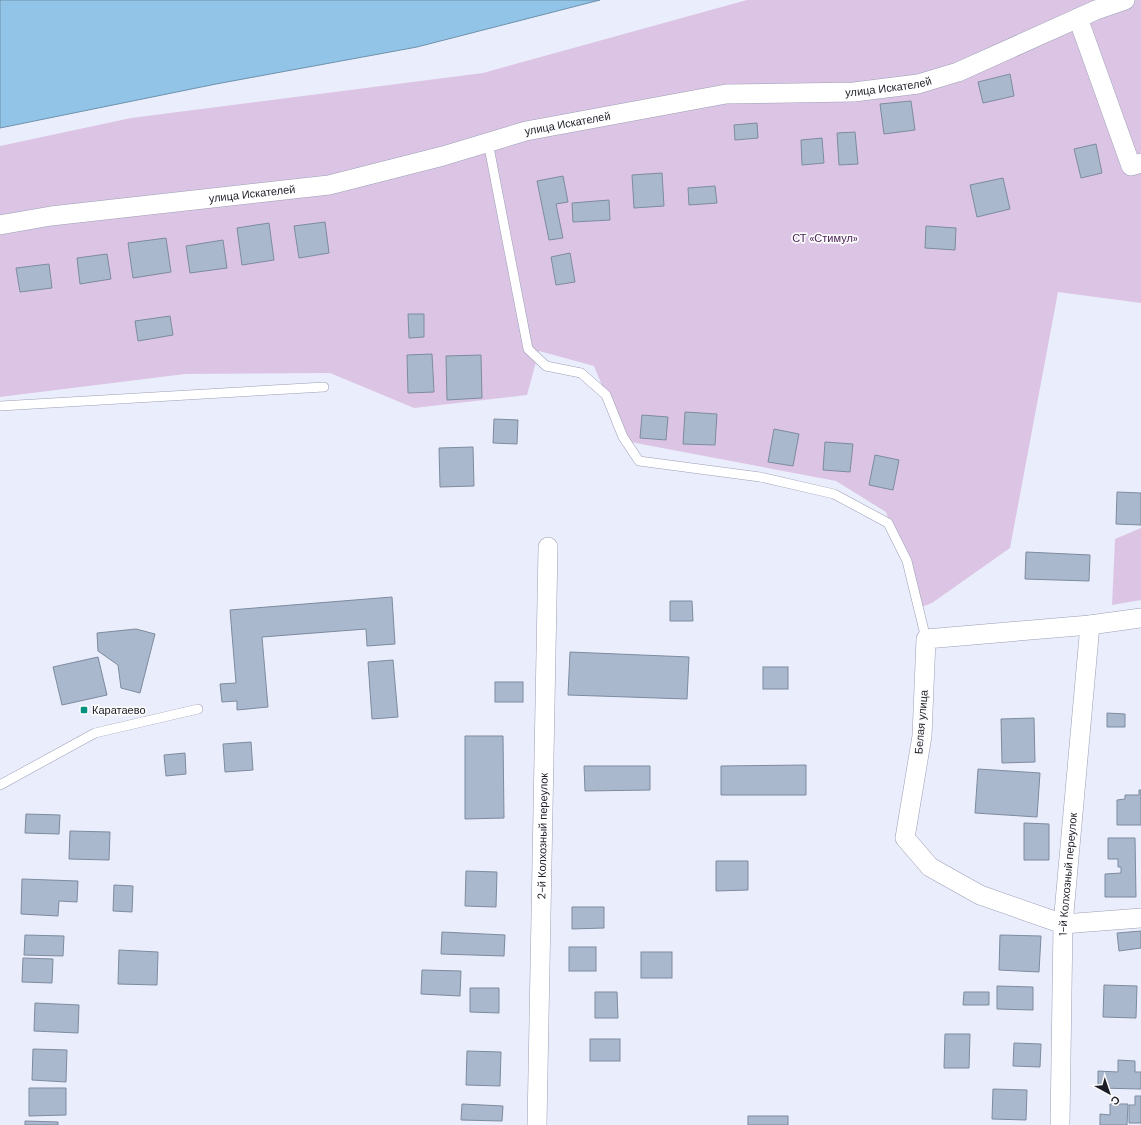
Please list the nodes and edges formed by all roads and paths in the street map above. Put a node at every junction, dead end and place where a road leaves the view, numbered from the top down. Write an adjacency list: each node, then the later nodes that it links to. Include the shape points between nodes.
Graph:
1 (1125, 0): 2 (street, улица Искателей)
2 (1078, 18): 3 (street, улица Искателей, via 958,72 918,84 854,92 726,94 526,131); 4 (street)
3 (488, 142): 5 (street, улица Искателей, via 329,185 51,216); 11 (lane, via 528,349 546,366 581,373 606,395 623,437 639,461 760,477 834,494 888,523 906,561)
4 (1136, 165)
5 (0, 225)
6 (324, 387): 7 (lane)
7 (0, 406)
8 (548, 547): 16 (street, 2-й Колхозный переулок)
9 (1141, 618): 10 (street)
10 (1090, 625): 11 (street); 15 (street, 1-й Колхозный переулок)
11 (926, 639): 15 (street, Белая улица, via 922,736 905,838 930,867 980,894)
12 (198, 709): 13 (lane, via 95,733)
13 (0, 785)
14 (1141, 918): 15 (street)
15 (1063, 924): 17 (street, 1-й Колхозный переулок)
16 (537, 1125)
17 (1060, 1125)

